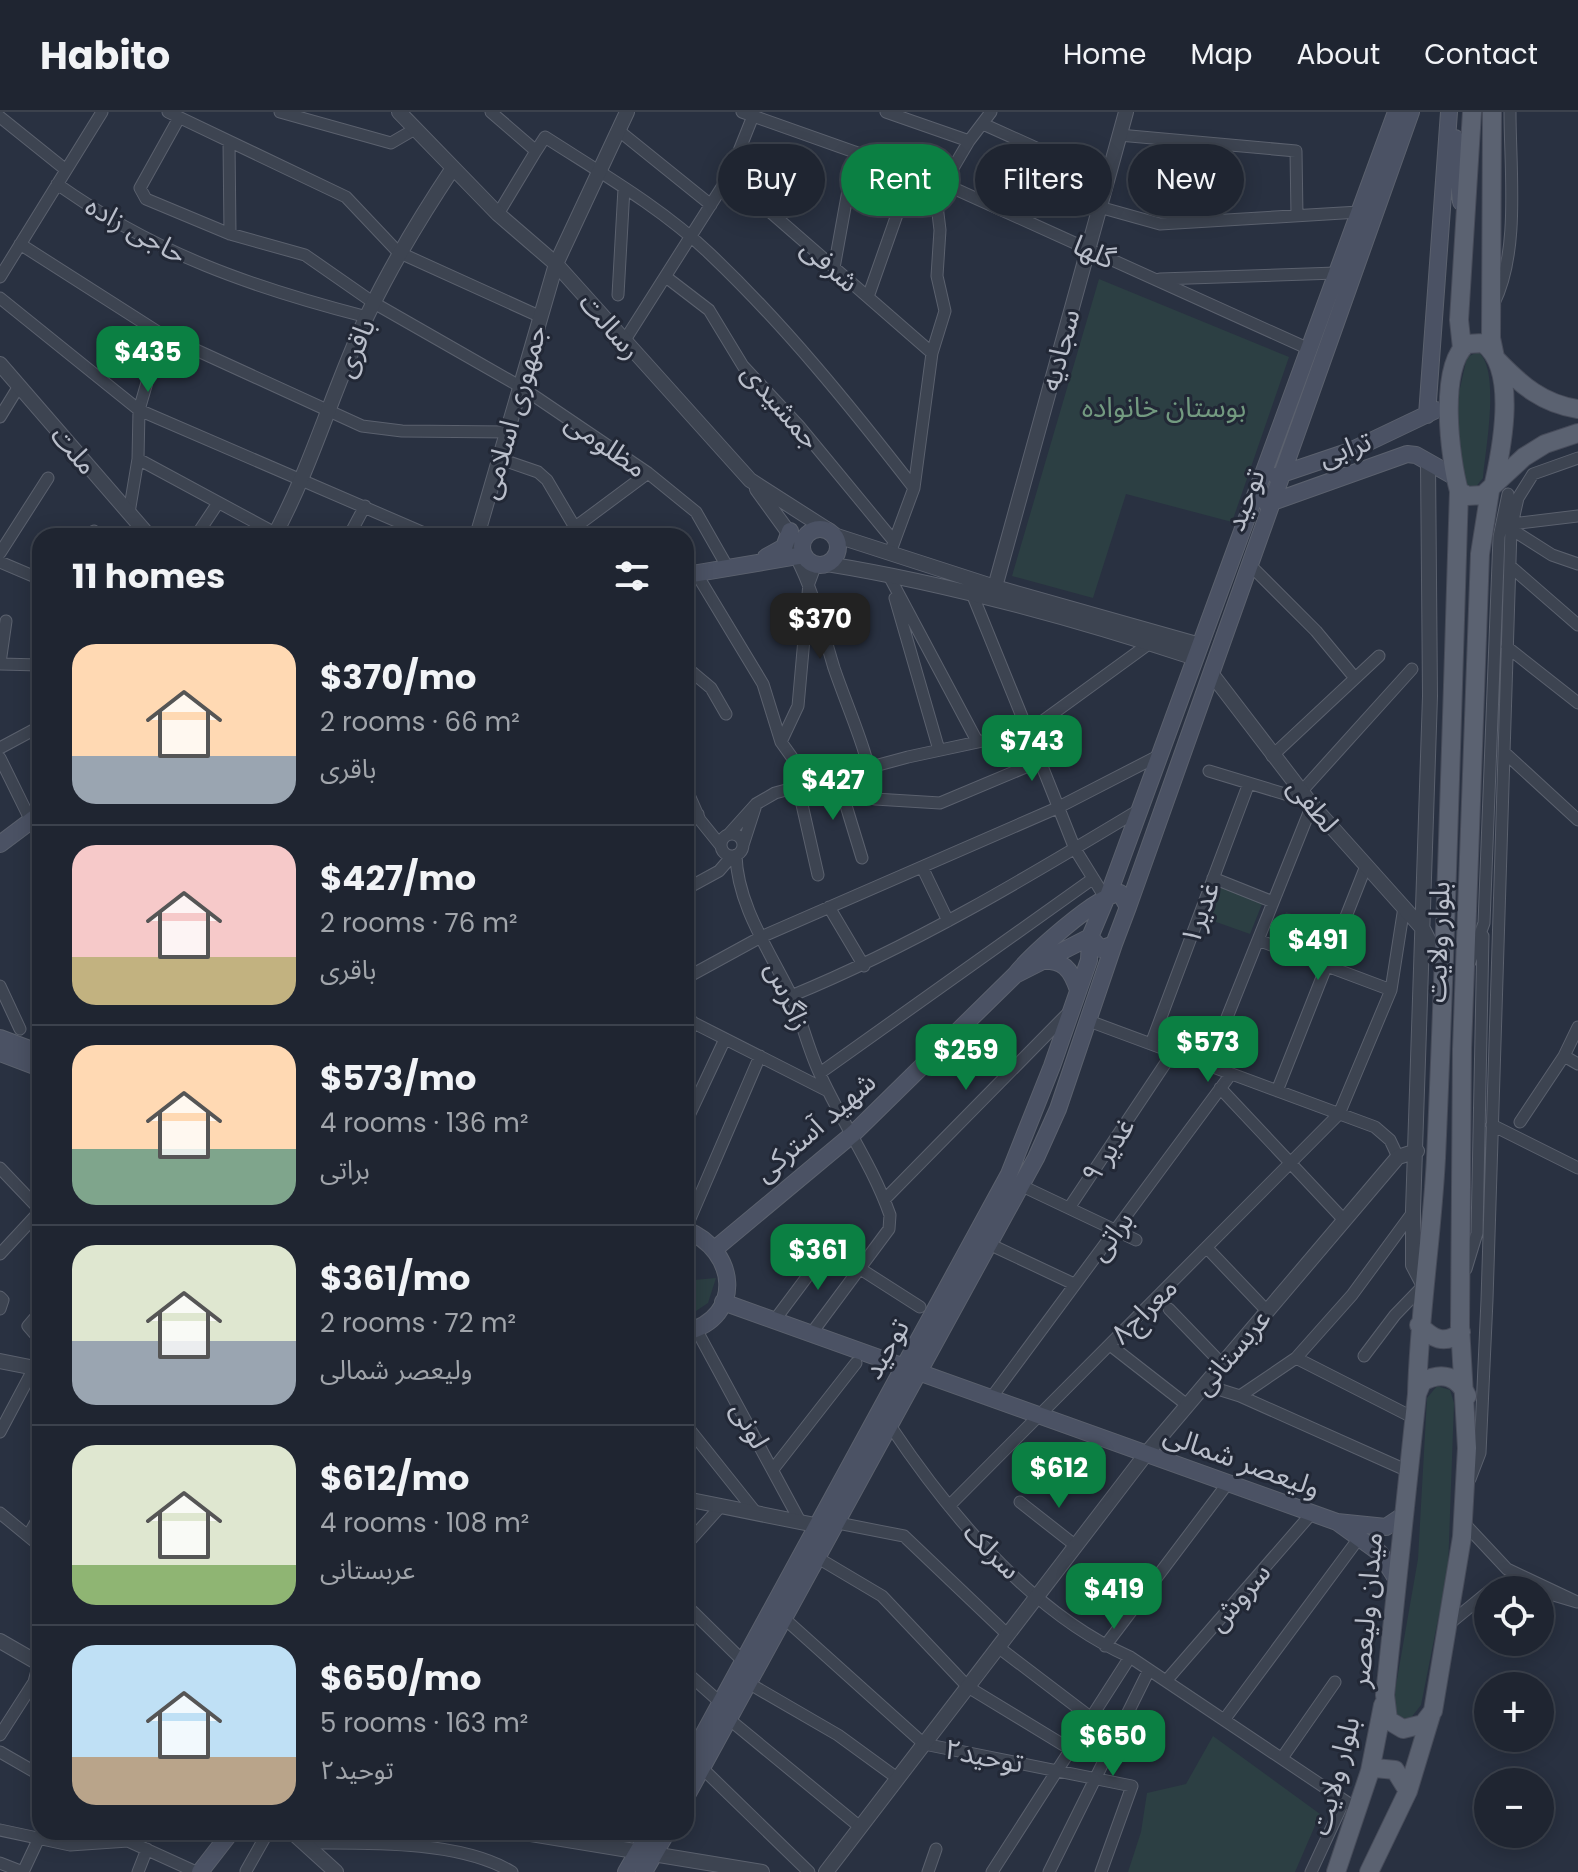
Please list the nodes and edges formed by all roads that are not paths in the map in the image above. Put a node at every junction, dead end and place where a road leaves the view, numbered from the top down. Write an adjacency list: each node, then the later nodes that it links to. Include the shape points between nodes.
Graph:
1 (102, 112): 31 (street)
2 (280, 112): 19 (street, via 391,143)
3 (399, 112): 19 (street, رسالت)
4 (491, 112): 27 (street)
5 (627, 112): 20 (street, جمهوری اسلامی)
6 (886, 112): 22 (street)
7 (991, 112): 18 (street)
8 (1126, 112): 21 (street, سجادیه)
9 (1396, 112): 39 (main road, توحید)
10 (1411, 112): 82 (main road, توحید)
11 (1451, 112): 52 (main road); 78 (main road)
12 (1472, 112): 52 (main road)
13 (1492, 112): 62 (main road)
14 (1510, 112): 62 (street, via 1505,280)
15 (748, 114): 24 (street); 26 (street, گلها)
16 (174, 115): 23 (street); 47 (street, via 140,188 146,199)
17 (0, 117): 31 (street)
18 (983, 124): 22 (street); 25 (street)
19 (415, 129): 30 (street, رسالت)
20 (618, 130): 32 (street, جمهوری اسلامی); 37 (street)
21 (1119, 135): 29 (street, سجادیه); 46 (street, via 1296,151)
22 (969, 141): 28 (street)
23 (229, 142): 47 (street); 51 (street, via 346,197)
24 (739, 144)
25 (1027, 144)
26 (841, 147)
27 (536, 151): 32 (street, via 545,137); 40 (street)
28 (959, 157)
29 (1112, 161)
30 (453, 168): 40 (street, رسالت); 51 (street, باقری)
31 (66, 170): 33 (street)
32 (598, 171): 34 (street); 53 (street, جمهوری اسلامی)
33 (57, 184): 49 (street); 63 (street, حاجی زاده, via 132,232 216,272)
34 (624, 188): 48 (street); 59 (street)
35 (959, 191): 50 (street, گلها)
36 (718, 194): 37 (street)
37 (711, 205): 48 (street)
38 (1112, 211): 46 (street, via 1160,224)
39 (1359, 212): 46 (street); 56 (main road, توحید)
40 (498, 214): 53 (street, رسالت)
41 (775, 216): 54 (street, شرفی)
42 (843, 216): 54 (street)
43 (897, 216): 60 (street)
44 (938, 216): 69 (street, via 937,276 945,311)
45 (1097, 216): 50 (street, سجادیه)
46 (1297, 216)
47 (230, 234): 63 (street, via 305,255)
48 (690, 238): 57 (street); 96 (street, via 709,252 846,401)
49 (20, 244): 55 (street); 65 (street)
50 (1088, 249): 58 (street, گلها); 130 (street, سجادیه)
51 (398, 252): 63 (street, باقری); 64 (street)
52 (1465, 257): 67 (main road)
53 (556, 264): 64 (street, جمهوری اسلامی); 66 (street, رسالت)
54 (834, 268): 60 (street, شرفی)
55 (2, 271)
56 (1336, 273): 58 (street); 68 (main road, توحید)
57 (666, 277): 66 (street); 116 (street, جمشیدی, via 709,310 743,366 799,426)
58 (1155, 279): 68 (street, گلها)
59 (618, 295)
60 (868, 297): 69 (street, شرفی)
61 (0, 298): 75 (street)
62 (1491, 307): 70 (main road)
63 (371, 310): 73 (street, مظلومی); 76 (street, باقری)
64 (541, 317): 73 (street, جمهوری اسلامی)
65 (161, 334): 75 (street); 76 (street)
66 (623, 343): 93 (street, رسالت)
67 (1462, 348): 70 (main road, via 1483,343); 74 (main road, بلوار ولایت, via 1453,364)
68 (1309, 349): 92 (main road, توحید)
69 (932, 353): 96 (street)
70 (1495, 358): 77 (main road, via 1528,391); 97 (main road, بلوار ولایت, via 1504,410)
71 (0, 364): 72 (street, ملت)
72 (19, 386): 79 (street); 102 (street, ملت)
73 (521, 387): 80 (street, جمهوری اسلامی); 88 (street, مظلومی)
74 (1451, 402): 78 (main road, ترابی); 95 (main road, بلوار ولایت)
75 (139, 410): 84 (street); 91 (street)
76 (329, 410): 80 (street, via 362,426 389,430); 91 (street, باقری)
77 (1578, 410): 81 (main road, via 1561,420 1563,432)
78 (1427, 415): 86 (main road, ترابی)
79 (0, 417)
80 (508, 432): 85 (street, جمهوری اسلامی)
81 (1575, 434): 97 (main road, via 1524,457)
82 (1294, 445): 86 (main road); 89 (main road, توحید)
83 (1578, 458): 97 (street)
84 (138, 459): 98 (street); 102 (street)
85 (500, 459): 111 (street, جمهوری اسلامی); 112 (street, via 547,480)
86 (1322, 459): 89 (main road, ترابی); 94 (main road, via 1317,477)
87 (1428, 462): 94 (main road, ترابی, via 1407,454); 95 (main road, ترابی); 192 (street, via 1430,696)
88 (648, 473): 113 (street); 124 (street, مظلومی, via 696,512)
89 (1283, 475): 92 (main road, ترابی); 99 (main road, توحید)
90 (48, 478): 117 (street)
91 (304, 478): 100 (street); 108 (street, باقری)
92 (1261, 478): 101 (main road, توحید)
93 (750, 480): 114 (street); 115 (street, رسالت)
94 (1324, 484): 99 (main road, ترابی)
95 (1457, 484): 97 (main road, via 1476,496); 200 (main road, بلوار ولایت)
96 (914, 488): 116 (street)
97 (1500, 491): 104 (street); 144 (main road, بلوار ولایت, via 1480,554)
98 (218, 503): 106 (street); 107 (street)
99 (1271, 503): 101 (main road, ترابی); 121 (main road, توحید)
100 (365, 506): 109 (street); 110 (street)
101 (1250, 509): 136 (main road, توحید)
102 (129, 513): 105 (street, ملت)
103 (1578, 516): 104 (street)
104 (1511, 527): 122 (street, via 1552,555); 123 (street)
105 (142, 528)
106 (201, 528)
107 (262, 528)
108 (278, 528)
109 (353, 528)
110 (412, 528)
111 (479, 528)
112 (575, 528)
113 (582, 528)
114 (790, 531): 118 (street); 120 (main road, via 784,547)
115 (831, 532): 116 (street, رسالت); 118 (main road, via 809,532); 118 (main road, via 838,551)
116 (891, 546): 130 (street, رسالت)
117 (0, 553)
118 (809, 558): 120 (main road); 126 (street); 129 (street); 129 (street)
119 (0, 562): 127 (street)
120 (750, 564): 124 (main road)
121 (1249, 564): 141 (main road, توحید); 143 (street)
122 (1578, 564)
123 (1510, 566): 133 (street); 135 (street)
124 (728, 568): 125 (main road)
125 (694, 574)
126 (888, 574): 131 (street); 149 (street); 152 (street)
127 (32, 576)
128 (694, 579): 150 (street, via 763,684)
129 (809, 583): 150 (street, via 798,706); 158 (street)
130 (995, 587): 136 (street, رسالت)
131 (973, 596): 134 (street); 148 (street)
132 (6, 621): 138 (street)
133 (1578, 625)
134 (1150, 643): 136 (street); 148 (street)
135 (1507, 647): 145 (street); 153 (street)
136 (1198, 652): 141 (main road); 154 (main road, توحید)
137 (1379, 656): 143 (street)
138 (0, 664): 139 (street)
139 (32, 666)
140 (1412, 669): 164 (street)
141 (1211, 673): 155 (street, لطفی); 188 (main road, توحید)
142 (694, 674): 146 (street, via 711,688)
143 (1355, 678): 155 (street)
144 (1484, 684): 191 (street); 203 (main road, بلوار ولایت)
145 (1578, 703)
146 (726, 714)
147 (32, 731): 151 (street)
148 (1029, 731): 149 (street); 157 (street)
149 (977, 741): 152 (street)
150 (781, 742): 162 (street)
151 (0, 748)
152 (939, 750): 158 (street)
153 (1504, 752): 173 (street); 232 (street)
154 (1160, 755): 167 (street); 168 (main road, توحید)
155 (1272, 756): 164 (street, لطفی)
156 (0, 759): 169 (street)
157 (1040, 761): 158 (street, via 940,803 875,799); 167 (street)
158 (871, 767): 160 (street)
159 (1209, 771): 161 (street)
160 (837, 776): 162 (street); 178 (street)
161 (1249, 783): 164 (street); 182 (street, غدیر۱)
162 (811, 784): 163 (street)
163 (798, 787): 165 (street); 181 (street)
164 (1307, 799): 179 (street, لطفی); 186 (street)
165 (756, 804): 174 (street); 177 (street)
166 (694, 806): 170 (street)
167 (1057, 808): 176 (street); 180 (street)
168 (1140, 809): 176 (street); 185 (main road, توحید)
169 (32, 813)
170 (699, 817): 171 (street); 174 (street)
171 (694, 819)
172 (32, 820): 175 (main road)
173 (1578, 820)
174 (725, 838): 177 (street); 177 (street, via 739,836)
175 (0, 844)
176 (1075, 849): 183 (street); 190 (street)
177 (737, 852): 184 (street, via 719,871); 193 (street, زاگرس, via 736,876)
178 (862, 858)
179 (1366, 866): 189 (street, لطفی); 199 (street)
180 (922, 867): 187 (street); 190 (street)
181 (818, 875)
182 (1213, 878): 186 (street); 215 (street, غدیر۱)
183 (1091, 880): 185 (street); 224 (street)
184 (694, 885)
185 (1107, 897): 188 (main road, via 1124,895); 194 (main road, توحید); 202 (main road, via 1042,946)
186 (1273, 902): 195 (street)
187 (829, 907): 193 (street); 198 (street)
188 (1128, 907): 196 (main road, توحید)
189 (1404, 907): 192 (street, لطفی); 206 (street)
190 (948, 921): 198 (street)
191 (1484, 923): 203 (street); 260 (street, via 1477,1233)
192 (1423, 929): 200 (street); 236 (street)
193 (761, 937): 201 (street); 207 (street, زاگرس)
194 (1090, 938): 196 (main road, via 1101,949); 197 (main road); 205 (main road, توحید)
195 (1258, 940): 199 (street); 223 (street)
196 (1114, 944): 209 (main road, توحید)
197 (1039, 961): 202 (main road); 205 (main road, via 1065,965)
198 (864, 966): 207 (street)
199 (1328, 967): 206 (street); 227 (street)
200 (1444, 972): 259 (main road, بلوار ولایت, via 1433,1221)
201 (694, 974)
202 (1015, 975): 233 (main road, شهید آسترکی)
203 (1465, 978): 260 (main road, بلوار ولایت)
204 (0, 986): 212 (street)
205 (1078, 990): 208 (main road, توحید)
206 (1391, 990): 230 (street)
207 (791, 996): 224 (street, زاگرس)
208 (1072, 1009): 234 (main road, توحید); 242 (street)
209 (1089, 1021): 215 (street); 235 (main road, توحید)
210 (694, 1023): 214 (street)
211 (1578, 1027): 220 (street)
212 (20, 1029)
213 (0, 1038): 216 (main road)
214 (725, 1039): 219 (street); 229 (street)
215 (1151, 1044): 217 (street)
216 (32, 1050)
217 (1173, 1052): 223 (street); 245 (street, غدیر ۹)
218 (0, 1053): 222 (main road)
219 (760, 1056): 228 (street); 244 (street)
220 (1564, 1056): 221 (street); 231 (street)
221 (1578, 1064)
222 (32, 1065)
223 (1208, 1065): 225 (street)
224 (820, 1073): 228 (street, زاگرس)
225 (1231, 1074): 226 (street, براتی); 227 (street)
226 (1220, 1088): 238 (street); 249 (street, براتی)
227 (1277, 1091): 230 (street)
228 (830, 1092): 233 (street, زاگرس)
229 (694, 1105)
230 (1339, 1114): 237 (street, via 1375,1127); 238 (street, معراج۸)
231 (1520, 1122)
232 (1492, 1125): 240 (street); 297 (street, via 1480,1453)
233 (854, 1133): 242 (street, زاگرس); 254 (main road, شهید آسترکی)
234 (1024, 1138): 235 (main road); 280 (main road, توحید)
235 (1043, 1143): 241 (main road, توحید)
236 (1417, 1151): 237 (street); 246 (street)
237 (1398, 1157): 248 (street, عربستانی)
238 (1291, 1163): 248 (street); 255 (street, معراج۸)
239 (0, 1168): 243 (street)
240 (1578, 1168)
241 (1020, 1185): 245 (street); 253 (main road, توحید)
242 (885, 1199): 257 (street, via 889,1229)
243 (32, 1202)
244 (695, 1208)
245 (1069, 1208): 249 (street)
246 (1413, 1211): 259 (street, via 1413,1265); 275 (street, via 1352,1295)
247 (32, 1220): 256 (street)
248 (1344, 1220): 266 (street, عربستانی)
249 (1116, 1231): 251 (street); 258 (street, براتی)
250 (694, 1232): 254 (main road)
251 (1136, 1240)
252 (833, 1242): 267 (street)
253 (989, 1244): 258 (street); 280 (main road, توحید)
254 (716, 1248): 262 (main road, via 727,1274)
255 (1207, 1248): 266 (street); 273 (street, معراج۸)
256 (0, 1254)
257 (859, 1268): 263 (street); 271 (street)
258 (1074, 1284): 286 (street, براتی)
259 (1424, 1286): 268 (main road, بلوار ولایت); 274 (street)
260 (1460, 1286): 270 (main road, بلوار ولایت)
261 (0, 1297): 264 (street)
262 (723, 1302): 267 (main road, ولیعصر شمالی); 269 (main road, via 717,1314)
263 (920, 1307)
264 (0, 1309)
265 (1169, 1309): 278 (street)
266 (1267, 1311): 278 (street, عربستانی)
267 (774, 1321): 271 (main road, ولیعصر شمالی)
268 (1419, 1325): 270 (main road, via 1436,1339); 283 (main road, بلوار ولایت)
269 (694, 1329)
270 (1461, 1332): 285 (main road, بلوار ولایت)
271 (811, 1334): 280 (main road, ولیعصر شمالی)
272 (694, 1336): 294 (street, لونی)
273 (1110, 1345): 287 (street); 288 (street, معراج۸)
274 (1364, 1356)
275 (1296, 1358): 284 (street); 289 (street)
276 (0, 1361): 279 (street)
277 (856, 1363): 294 (street)
278 (1222, 1364): 282 (street, عربستانی)
279 (32, 1367)
280 (912, 1370): 286 (main road, ولیعصر شمالی); 290 (main road, توحید); 309 (main road, توحید)
281 (32, 1377): 291 (street)
282 (1205, 1385): 284 (street); 287 (street, عربستانی)
283 (1417, 1394): 285 (main road, via 1422,1382 1441,1375 1455,1379); 289 (main road, میدان ولیعصر)
284 (1240, 1396): 295 (street)
285 (1467, 1396): 297 (main road)
286 (991, 1398): 288 (main road, ولیعصر شمالی)
287 (1187, 1405): 293 (street, عربستانی)
288 (1041, 1414): 293 (main road, ولیعصر شمالی); 301 (street, معراج۸)
289 (1414, 1418): 295 (main road, میدان ولیعصر)
290 (891, 1427): 301 (street, سرلک); 308 (main road, توحید)
291 (0, 1432)
292 (694, 1435): 304 (street)
293 (1146, 1454): 296 (main road, ولیعصر شمالی); 315 (street, عربستانی)
294 (774, 1468): 309 (street, لونی)
295 (1408, 1471): 305 (main road, میدان ولیعصر)
296 (1228, 1483): 303 (main road, ولیعصر شمالی); 327 (street)
297 (1465, 1495): 307 (main road)
298 (694, 1501): 300 (street)
299 (1020, 1502): 315 (street)
300 (721, 1506): 304 (street); 312 (street)
301 (949, 1506): 319 (street, سرلک, via 978,1543)
302 (0, 1513): 311 (street)
303 (1312, 1513): 306 (main road, ولیعصر شمالی); 333 (street, سروش)
304 (757, 1514): 309 (street)
305 (1404, 1515): 306 (main road, via 1386,1527); 317 (main road, میدان ولیعصر)
306 (1337, 1522): 313 (main road)
307 (1463, 1522): 320 (street, via 1507,1569); 324 (main road)
308 (838, 1523): 316 (main road, توحید); 326 (street, via 904,1536)
309 (808, 1524): 330 (main road, توحید)
310 (32, 1529): 311 (street)
311 (28, 1536): 314 (street)
312 (694, 1536)
313 (1359, 1538): 317 (main road, via 1380,1553); 343 (street)
314 (32, 1539)
315 (1076, 1546): 319 (street, عربستانی)
316 (818, 1558): 323 (main road, توحید); 337 (street, via 882,1596)
317 (1397, 1580): 338 (main road, میدان ولیعصر)
318 (1554, 1594): 320 (street)
319 (1038, 1595): 326 (street, عربستانی); 327 (street, سرلک)
320 (1578, 1601)
321 (1474, 1604): 324 (street)
322 (694, 1613): 330 (street)
323 (786, 1620): 335 (main road, توحید); 345 (street, توحید۲)
324 (1448, 1624): 340 (main road)
325 (0, 1641): 329 (street)
326 (1003, 1641): 337 (street, عربستانی); 341 (street)
327 (1105, 1646): 328 (street, سرلک)
328 (1130, 1657): 331 (street, سرلک); 341 (street)
329 (32, 1658)
330 (745, 1663): 339 (main road, توحید)
331 (1149, 1670): 333 (street, سرلک); 353 (street)
332 (694, 1679): 339 (street)
333 (1166, 1681): 343 (street, سرلک)
334 (1335, 1682): 348 (street)
335 (750, 1684): 342 (main road, توحید); 354 (street, via 838,1735)
336 (32, 1685): 344 (street)
337 (968, 1687): 345 (street, عربستانی); 346 (street)
338 (1385, 1695): 340 (main road, میدان ولیعصر, via 1388,1720 1395,1727 1415,1728); 352 (main road, بلوار ولایت)
339 (722, 1704): 349 (main road, توحید)
340 (1433, 1711): 355 (main road)
341 (1090, 1717): 346 (street)
342 (730, 1720): 349 (main road, توحید); 357 (street)
343 (1224, 1720): 348 (street, سرلک)
344 (0, 1735)
345 (924, 1744): 351 (street, توحید۲); 354 (street, عربستانی)
346 (1070, 1749): 351 (street)
347 (0, 1752): 350 (street)
348 (1282, 1758): 356 (street, سرلک)
349 (694, 1767): 384 (street)
350 (32, 1770)
351 (1056, 1770): 353 (street, توحید۲); 387 (street)
352 (1370, 1771): 355 (main road, via 1395,1770); 356 (main road, بلوار ولایت)
353 (1094, 1777): 388 (street); 389 (street, توحید۲, via 1132,1786)
354 (897, 1778): 357 (street, عربستانی)
355 (1408, 1791): 392 (main road)
356 (1351, 1805): 390 (street); 391 (main road, بلوار ولایت)
357 (860, 1827): 385 (street, عربستانی)
358 (0, 1830): 359 (street)
359 (32, 1837)
360 (38, 1840): 376 (street)
361 (48, 1840): 362 (street, via 70,1845)
362 (102, 1840)
363 (133, 1840): 371 (street)
364 (224, 1840): 378 (main road)
365 (263, 1840): 375 (street)
366 (301, 1840): 370 (street)
367 (592, 1840): 373 (street)
368 (647, 1840): 373 (main road)
369 (659, 1840): 373 (main road)
370 (304, 1843): 379 (street); 380 (street, via 390,1842 493,1860)
371 (147, 1849): 377 (street); 378 (street)
372 (936, 1849): 386 (street)
373 (645, 1853): 381 (main road); 382 (main road); 383 (street)
374 (0, 1863): 376 (street)
375 (246, 1871)
376 (23, 1872)
377 (138, 1872)
378 (198, 1872)
379 (336, 1872)
380 (512, 1872)
381 (626, 1872)
382 (644, 1872)
383 (762, 1872)
384 (809, 1872)
385 (826, 1872)
386 (928, 1872)
387 (992, 1872)
388 (1049, 1872)
389 (1101, 1872)
390 (1311, 1872)
391 (1336, 1872)
392 (1369, 1872)

